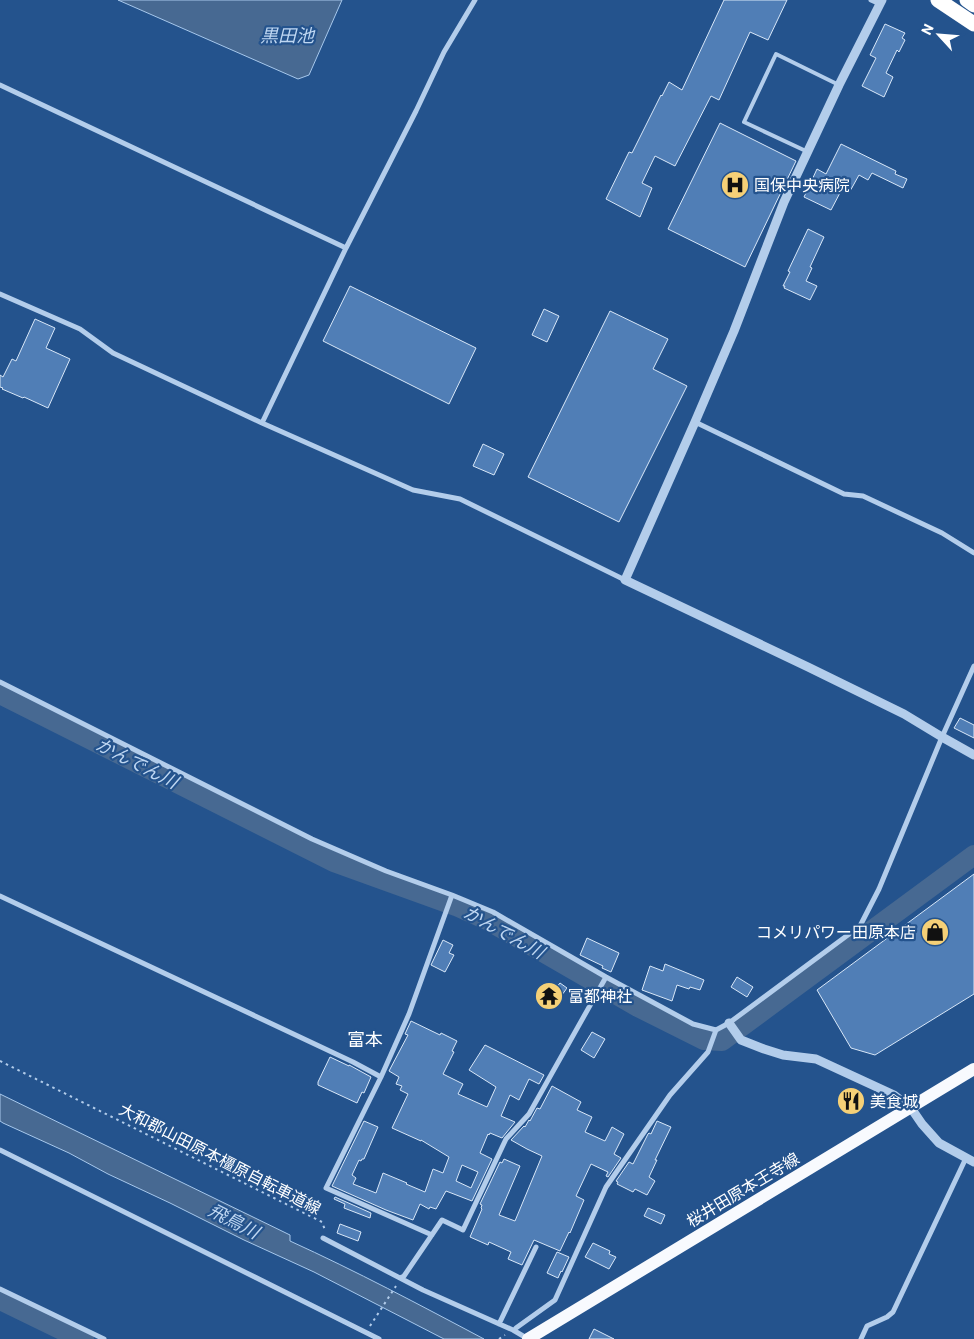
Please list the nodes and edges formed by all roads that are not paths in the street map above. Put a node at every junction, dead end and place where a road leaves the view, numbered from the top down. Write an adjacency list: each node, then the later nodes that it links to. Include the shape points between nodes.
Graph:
1 (475, 0): 11 (street, via 444,52)
2 (871, 0): 5 (street)
3 (938, 0): 7 (highway)
4 (967, 0): 6 (highway)
5 (881, 2): 9 (street)
6 (974, 5)
7 (974, 24)
8 (0, 85): 11 (street)
9 (839, 85): 10 (street); 10 (lane, via 776,54 744,122)
10 (808, 152): 14 (street, via 784,202)
11 (346, 248): 13 (street)
12 (0, 294): 13 (street, via 80,328 113,352)
13 (262, 422): 16 (street, via 413,490 460,499)
14 (695, 422): 15 (street, via 844,494 863,496 942,533); 16 (street)
15 (974, 553)
16 (625, 580): 19 (street, via 800,662 904,714)
17 (974, 666): 19 (street)
18 (0, 682): 21 (street, via 312,839)
19 (942, 737): 20 (street); 24 (street, via 879,889 860,926)
20 (974, 755)
21 (452, 895): 23 (street, via 493,912); 27 (street, via 409,1014)
22 (0, 896): 27 (street)
23 (606, 977): 25 (street, via 693,1024); 31 (street, via 529,1114 506,1139 463,1230 442,1220)
24 (730, 1023): 25 (street); 28 (street, via 741,1040 783,1055 816,1059 894,1095)
25 (716, 1030): 37 (street, via 708,1052 670,1095 606,1187 556,1300)
26 (974, 1069): 28 (main road, 桜井田原本王寺線)
27 (380, 1077): 31 (street, via 326,1188)
28 (911, 1108): 30 (street, via 939,1143); 40 (main road, 桜井田原本王寺線)
29 (0, 1150): 39 (street)
30 (970, 1160): 41 (street, via 892,1312 867,1326)
31 (432, 1235): 34 (street)
32 (325, 1236): 34 (street)
33 (536, 1247): 36 (street)
34 (400, 1278): 36 (street)
35 (0, 1289): 38 (street)
36 (499, 1324): 40 (street)
37 (516, 1328)
38 (104, 1339)
39 (379, 1339)
40 (528, 1339)
41 (861, 1339)

